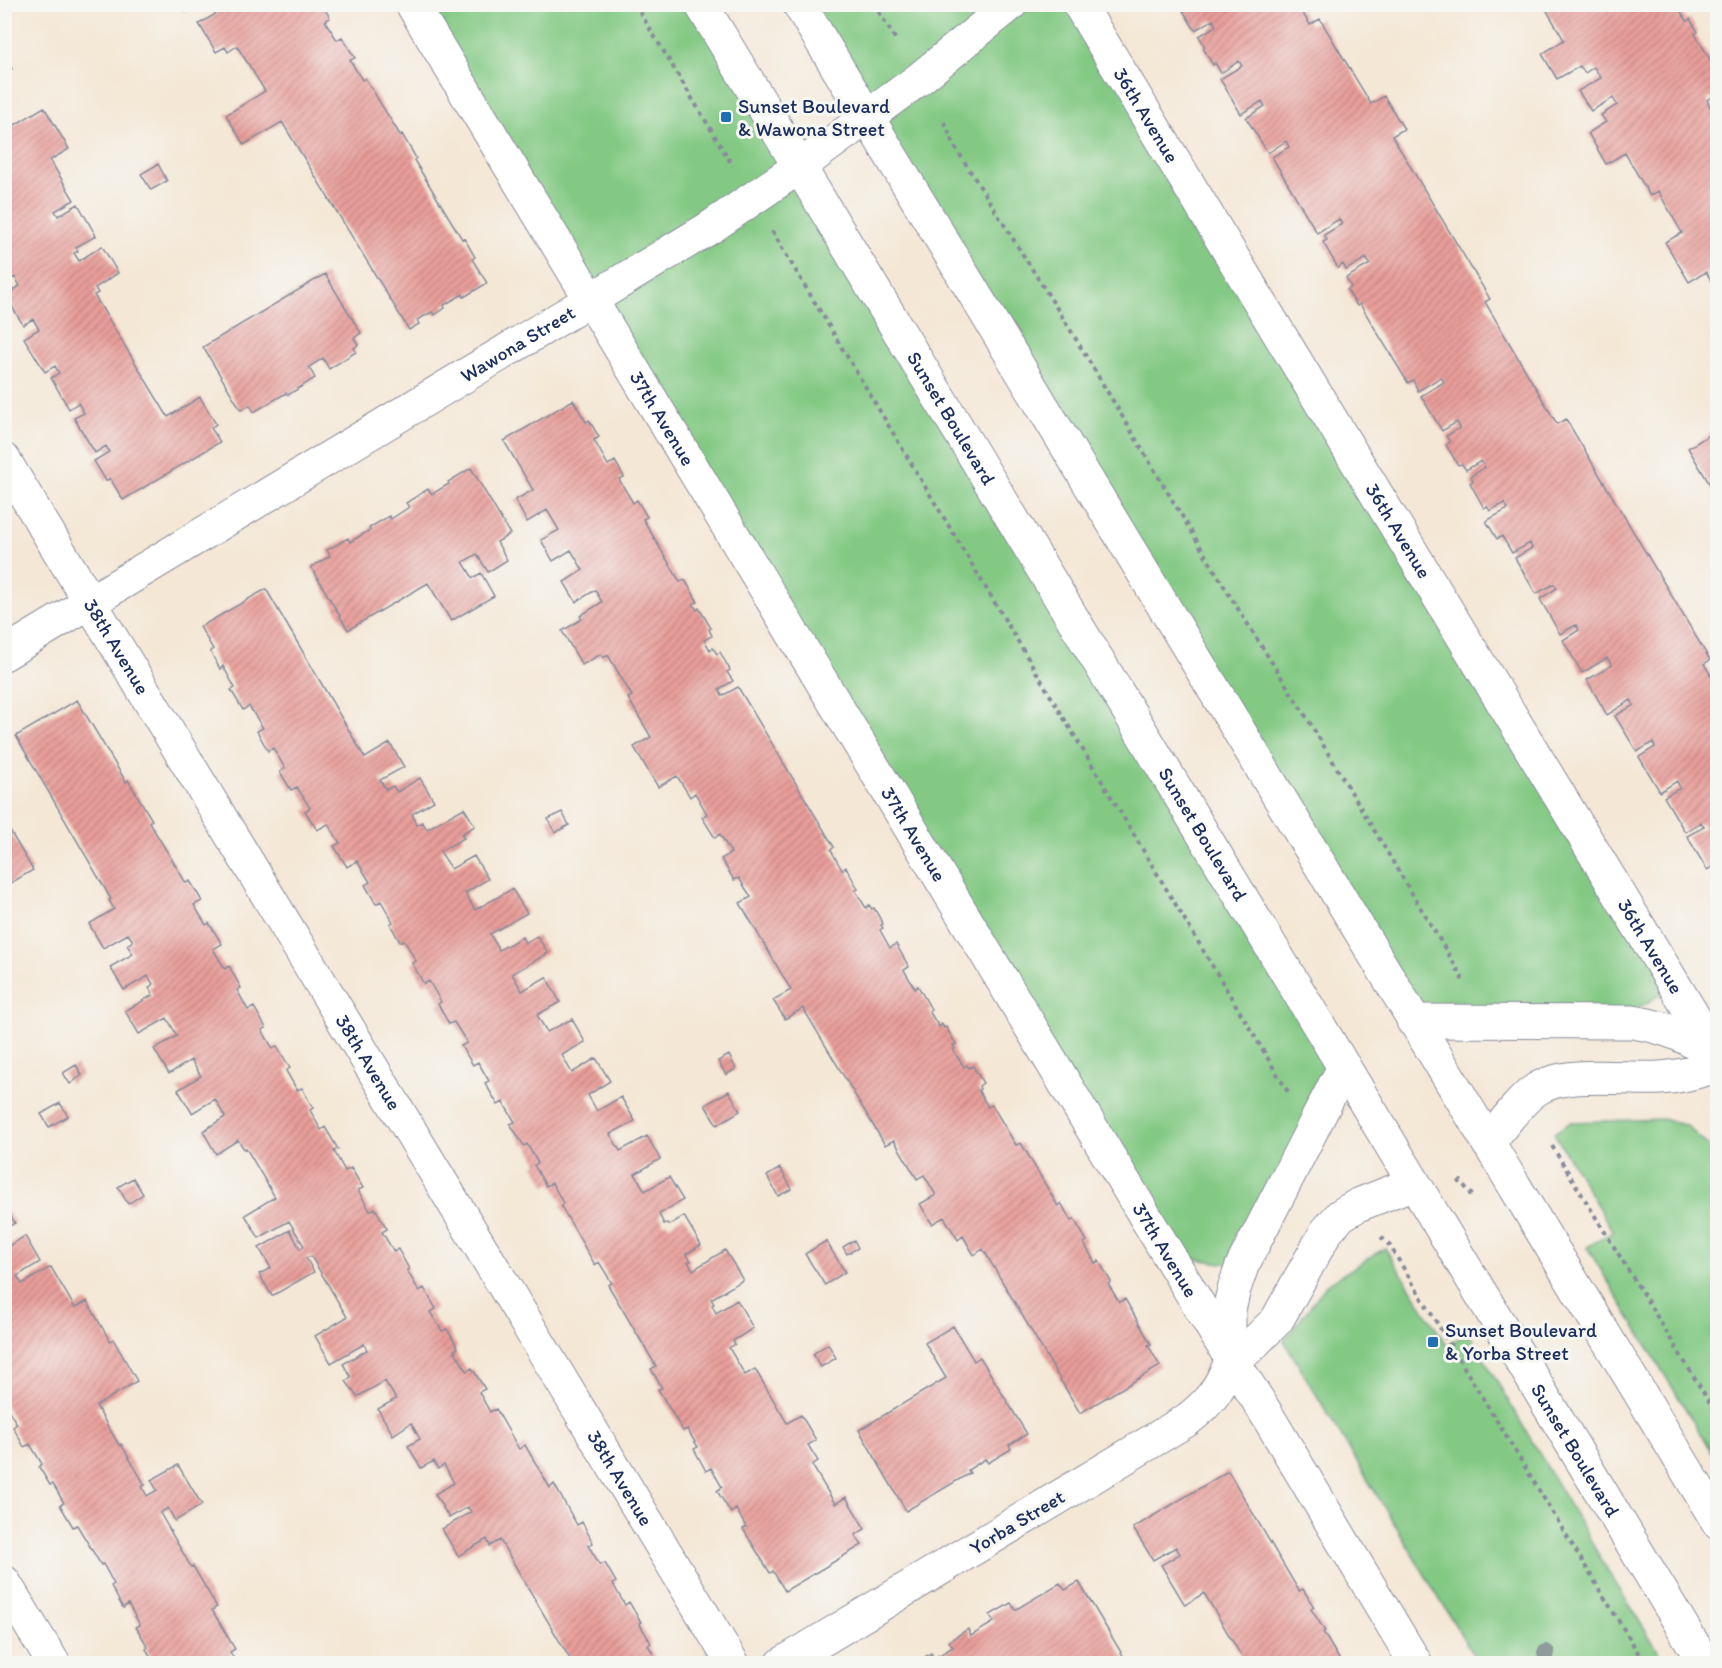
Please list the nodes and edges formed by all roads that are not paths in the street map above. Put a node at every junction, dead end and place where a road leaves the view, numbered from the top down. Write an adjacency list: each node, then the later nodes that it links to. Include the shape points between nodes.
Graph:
1 (412, 4): 8 (street, 37th Avenue)
2 (701, 4): 7 (street, Sunset Boulevard)
3 (799, 4): 6 (street)
4 (1011, 4): 6 (street, Wawona Street)
5 (1079, 4): 13 (street, 36th Avenue)
6 (867, 117): 7 (street, Wawona Street); 12 (street)
7 (799, 167): 8 (street, Wawona Street, via 703,232); 15 (street, Sunset Boulevard)
8 (590, 300): 10 (street, Wawona Street); 18 (street, 37th Avenue)
9 (4, 460): 10 (street, 38th Avenue)
10 (91, 602): 11 (street, Wawona Street); 22 (street, 38th Avenue)
11 (4, 654)
12 (1413, 1021): 13 (street, via 1633,1022 1679,1033); 16 (street)
13 (1718, 1058)
14 (1718, 1065): 16 (street, via 1661,1078 1556,1081 1538,1088)
15 (1344, 1067): 17 (street, Sunset Boulevard); 18 (street, via 1242,1266 1229,1310)
16 (1488, 1143): 19 (street)
17 (1414, 1183): 18 (street, via 1341,1215 1326,1232 1277,1320); 25 (street, Sunset Boulevard)
18 (1232, 1360): 23 (street, Yorba Street, via 1221,1386 1206,1405 1187,1419); 24 (street, 37th Avenue)
19 (1718, 1522)
20 (4, 1582): 21 (street)
21 (54, 1664)
22 (733, 1664)
23 (782, 1664)
24 (1416, 1664)
25 (1705, 1664)

